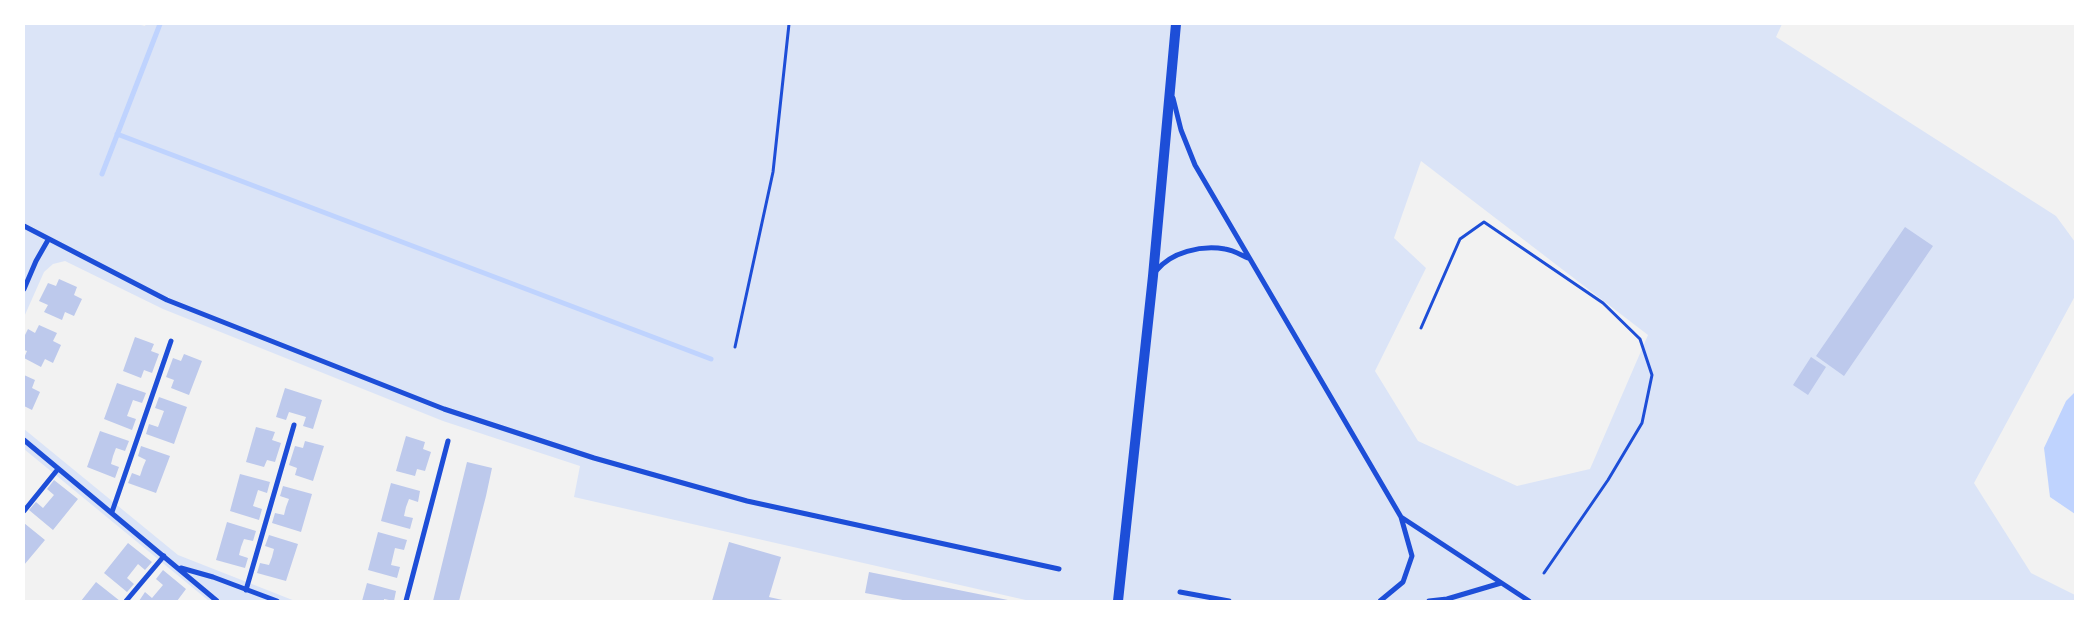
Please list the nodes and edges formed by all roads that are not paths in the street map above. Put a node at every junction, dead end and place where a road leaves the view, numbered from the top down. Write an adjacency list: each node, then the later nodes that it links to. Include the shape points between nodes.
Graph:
1 (1176, 24): 2 (main road)
2 (1170, 84): 5 (street, via 1178,121 1195,165); 6 (main road)
3 (24, 226): 4 (street)
4 (48, 240): 7 (street); 18 (street, via 167,300 444,409 594,458 747,501)
5 (1248, 258): 6 (street, via 1226,249 1199,249 1168,258); 15 (street)
6 (1152, 276): 26 (main road)
7 (24, 289)
8 (170, 341): 14 (street)
9 (294, 425): 20 (street)
10 (24, 440): 12 (street)
11 (448, 441): 25 (street)
12 (58, 469): 13 (street); 14 (street)
13 (24, 511)
14 (112, 512): 16 (street)
15 (1401, 517): 19 (street); 28 (street, via 1412,556 1403,582)
16 (164, 556): 17 (street); 22 (street)
17 (178, 567): 20 (street); 23 (street)
18 (1059, 569)
19 (1501, 583): 29 (street); 30 (street)
20 (246, 590): 24 (street)
21 (1180, 592): 27 (street)
22 (126, 601)
23 (217, 601)
24 (277, 601)
25 (406, 601)
26 (1118, 601)
27 (1229, 601)
28 (1380, 601)
29 (1429, 601)
30 (1529, 601)

